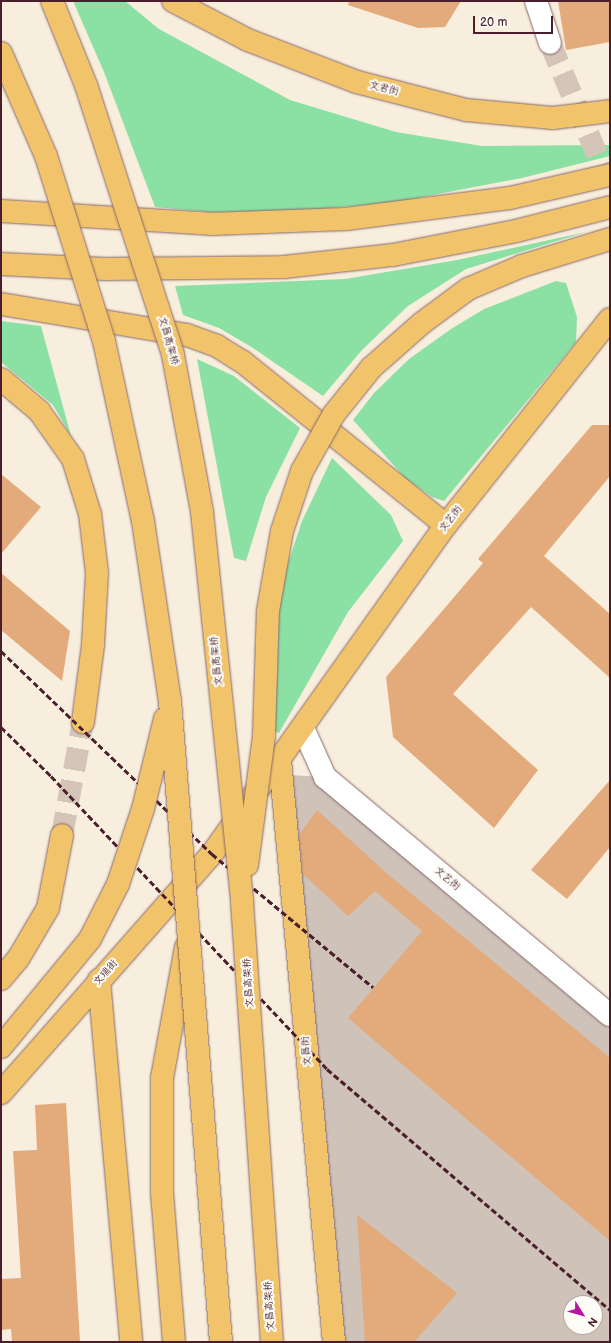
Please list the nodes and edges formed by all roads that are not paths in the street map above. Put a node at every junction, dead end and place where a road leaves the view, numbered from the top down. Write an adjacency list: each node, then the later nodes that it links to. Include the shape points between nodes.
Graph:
1 (52, 1): 22 (highway, 文昌高架桥, bridge, via 86,85 173,355 202,512)
2 (173, 1): 6 (highway, 文君街, via 248,40 357,82 459,108 553,118)
3 (536, 1): 4 (street)
4 (550, 43)
5 (1, 53): 16 (highway, bridge, via 46,156 104,341 143,521)
6 (610, 111)
7 (610, 175): 9 (highway, via 510,198 346,219 211,224)
8 (610, 207): 11 (highway, via 516,231 401,254 284,267 105,269)
9 (1, 211)
10 (610, 239): 22 (highway, bridge, via 522,266 468,289 422,323 371,368 334,414 302,471 282,531 268,611 264,735)
11 (1, 264)
12 (1, 304): 15 (highway, via 187,334 217,346 243,362)
13 (610, 320): 15 (highway, 文艺街)
14 (1, 379): 17 (highway, via 39,411 73,459 90,514 96,573 93,645)
15 (446, 525): 18 (highway, 文艺街)
16 (170, 701): 23 (highway, bridge); 27 (highway, bridge, via 144,809 118,884 90,939)
17 (83, 722)
18 (303, 728): 19 (highway, 文艺街); 26 (street, 文艺街, via 325,777)
19 (280, 760): 21 (highway, 文艺街); 35 (highway, 文昌街)
20 (62, 835): 24 (highway, via 48,908 18,959)
21 (212, 854): 25 (highway, 文瑞街)
22 (242, 902): 29 (highway, 文昌高架桥, bridge)
23 (189, 934): 31 (highway, bridge, via 162,1078 162,1192); 32 (highway, bridge)
24 (1, 979)
25 (99, 980): 28 (highway, 文瑞街); 30 (highway)
26 (610, 1015)
27 (1, 1047)
28 (1, 1093)
29 (271, 1318): 33 (highway, 文昌高架桥, bridge); 34 (highway, bridge)
30 (131, 1342)
31 (174, 1342)
32 (221, 1342)
33 (272, 1342)
34 (278, 1342)
35 (334, 1342)

